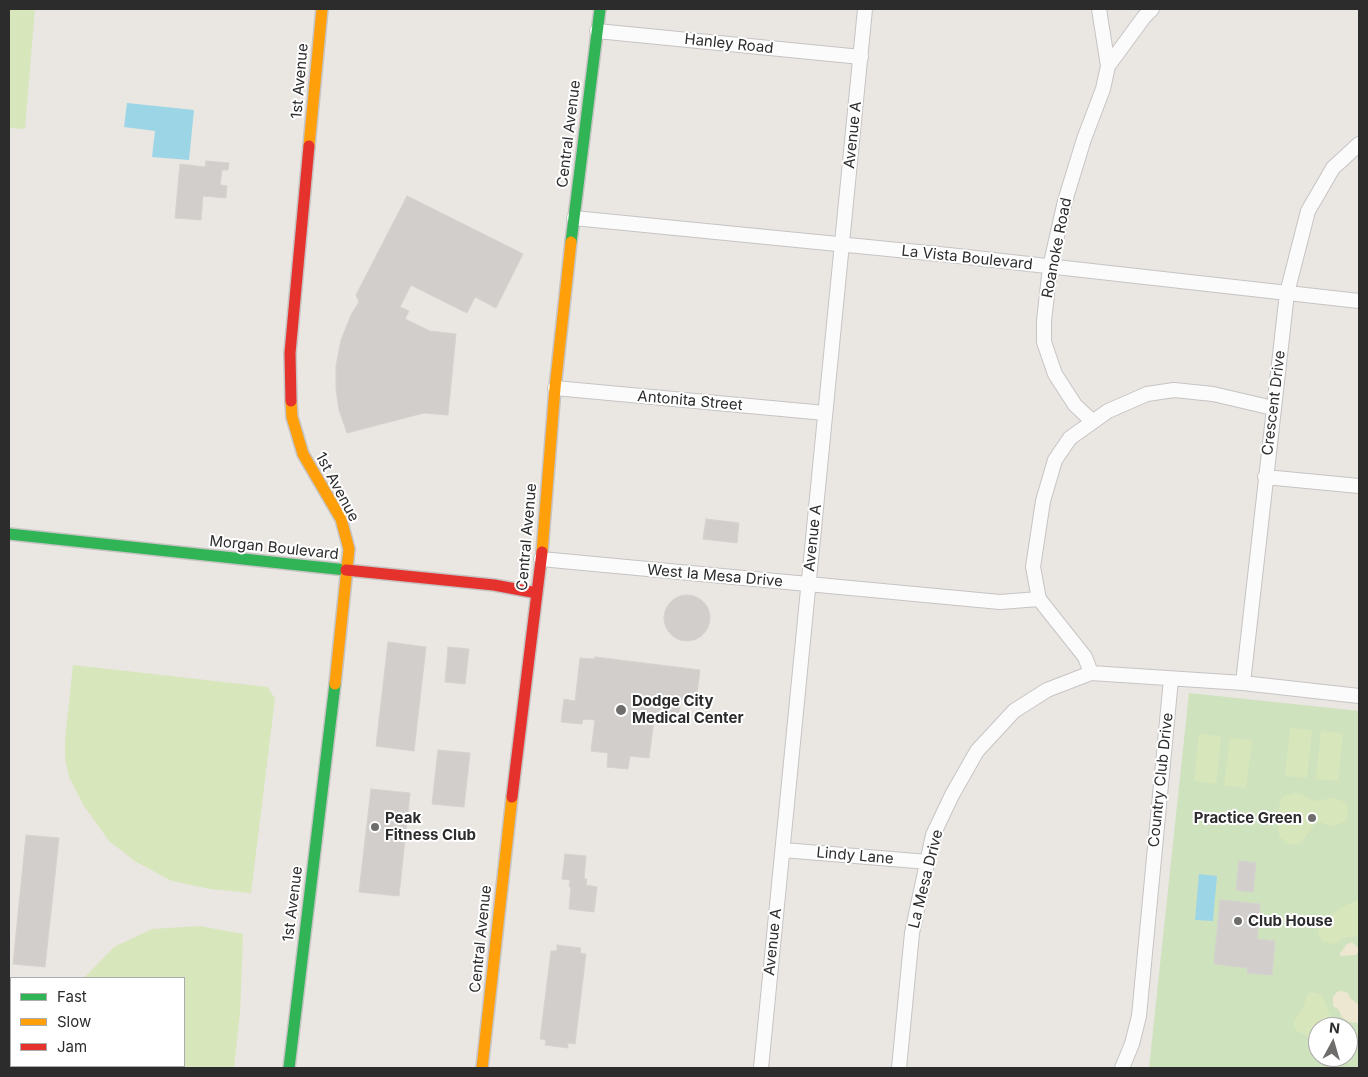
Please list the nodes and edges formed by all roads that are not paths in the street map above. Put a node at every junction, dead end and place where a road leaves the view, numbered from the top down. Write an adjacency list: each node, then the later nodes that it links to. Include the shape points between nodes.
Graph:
1 (322, 9): 23 (street, 1st Avenue, via 290,354 292,417 303,454 341,520 349,548)
2 (600, 9): 6 (street, Central Avenue)
3 (865, 9): 7 (street, Avenue A)
4 (1099, 9): 8 (street, Roanoke Road)
5 (1152, 9): 8 (street, Roanoke Road)
6 (597, 31): 7 (street, Hanley Road); 10 (street, Central Avenue)
7 (860, 57): 11 (street, Avenue A)
8 (1108, 66): 12 (street, Roanoke Road, via 1068,192)
9 (1359, 144): 13 (street, Crescent Drive, via 1333,168 1308,211)
10 (574, 218): 11 (street, La Vista Boulevard); 15 (street, Central Avenue)
11 (842, 245): 12 (street, La Vista Boulevard); 17 (street, Avenue A)
12 (1050, 267): 13 (street, La Vista Boulevard); 18 (street, Roanoke Road, via 1044,342 1055,374 1075,405)
13 (1287, 293): 14 (street, La Vista Boulevard); 16 (street, Crescent Drive)
14 (1359, 301)
15 (555, 388): 17 (street, Antonita Street); 22 (street, Central Avenue)
16 (1273, 408): 18 (street, via 1213,394 1174,390 1147,394 1108,411); 19 (street, Crescent Drive)
17 (825, 413): 24 (street, Avenue A)
18 (1092, 422): 26 (street, via 1070,438 1055,460 1043,501 1033,567)
19 (1265, 477): 20 (street); 29 (street, Crescent Drive)
20 (1359, 486)
21 (9, 534): 23 (street, Morgan Boulevard)
22 (541, 559): 24 (street, West la Mesa Drive); 25 (street, Central Avenue)
23 (348, 570): 25 (street, Morgan Boulevard, via 494,585); 33 (street, 1st Avenue)
24 (808, 584): 26 (street, West la Mesa Drive, via 1000,602); 31 (street, Avenue A)
25 (537, 594): 34 (street, Central Avenue)
26 (1039, 599): 27 (street, via 1085,657)
27 (1091, 674): 28 (street); 32 (street, La Mesa Drive, via 1047,690 1014,711 977,751 941,819)
28 (1170, 678): 29 (street); 37 (street, Country Club Drive, via 1139,1016)
29 (1243, 683): 30 (street)
30 (1359, 696)
31 (782, 850): 32 (street, Lindy Lane); 35 (street, Avenue A)
32 (928, 862): 36 (street, La Mesa Drive, via 912,934)
33 (288, 1068)
34 (482, 1068)
35 (761, 1068)
36 (899, 1068)
37 (1122, 1068)

